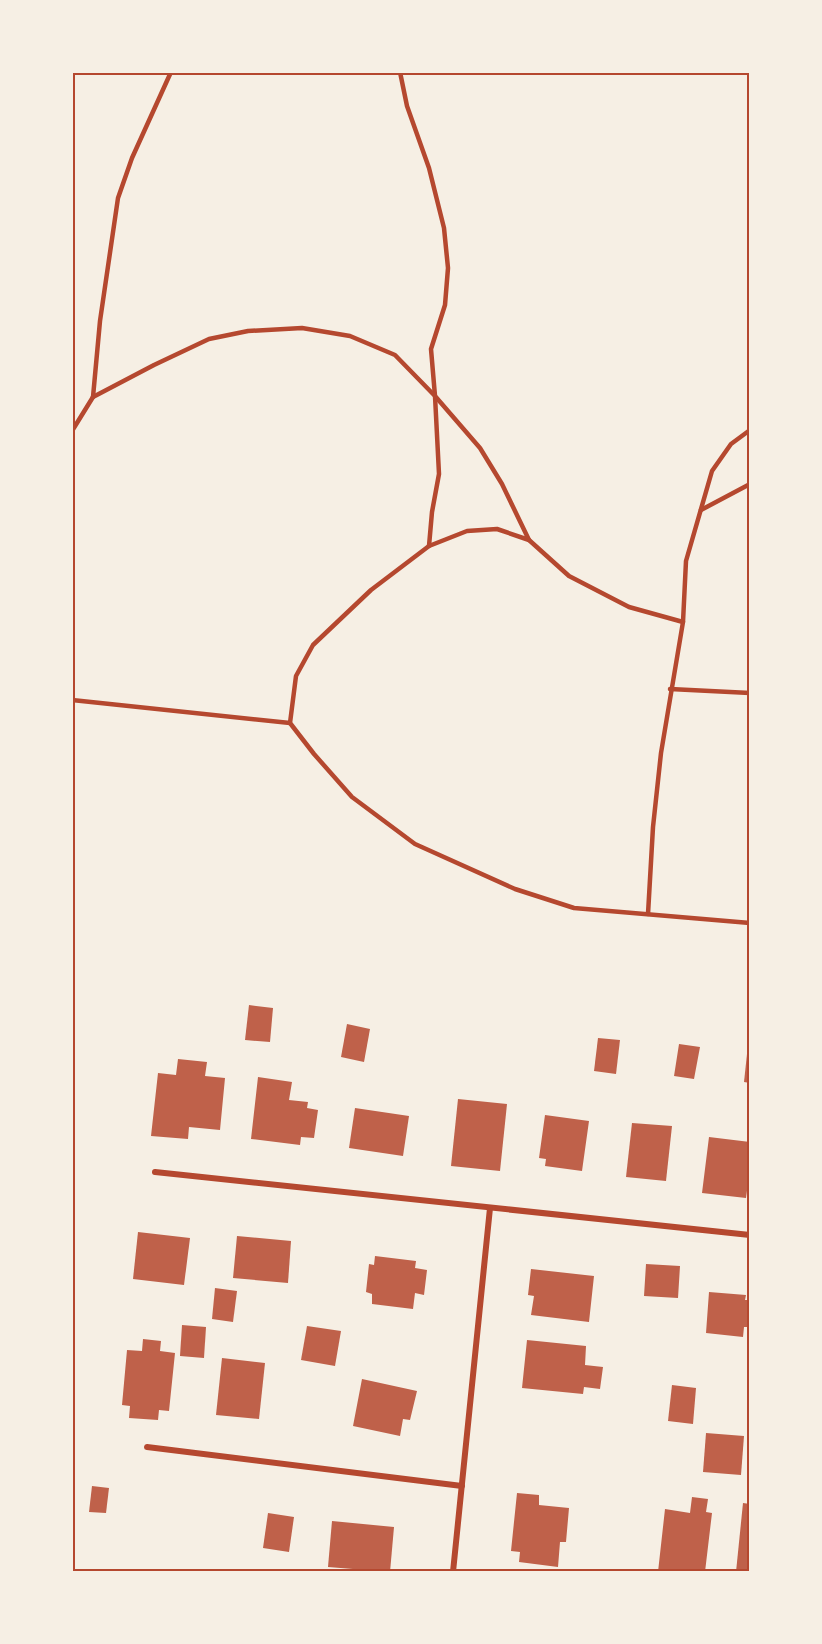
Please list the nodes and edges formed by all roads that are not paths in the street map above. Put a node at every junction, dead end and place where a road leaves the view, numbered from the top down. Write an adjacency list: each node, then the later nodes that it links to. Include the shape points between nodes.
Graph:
1 (171, 72): 4 (lane, via 118,198)
2 (400, 72): 3 (lane, via 444,228 448,268 445,305 431,349)
3 (435, 396): 4 (lane, via 395,355 350,336 302,328 248,331 209,339); 9 (lane, via 480,448); 10 (lane, via 439,474)
4 (93, 398): 6 (lane)
5 (750, 430): 8 (lane, via 731,444 712,471)
6 (72, 431)
7 (750, 484): 8 (lane)
8 (700, 510): 11 (lane, via 686,561)
9 (529, 540): 10 (lane, via 497,529 467,531); 11 (lane, via 569,576 629,607)
10 (429, 546): 15 (lane, via 371,590 313,645 296,676)
11 (683, 622): 12 (lane)
12 (670, 689): 13 (lane); 16 (lane, via 653,827)
13 (750, 693)
14 (72, 700): 15 (lane)
15 (290, 723): 16 (lane, via 352,797 415,844 515,889 574,908)
16 (648, 914): 17 (lane)
17 (750, 923)
18 (155, 1172): 19 (street)
19 (490, 1208): 20 (street); 22 (street)
20 (750, 1235)
21 (147, 1447): 22 (street)
22 (462, 1486): 23 (street)
23 (453, 1572)

